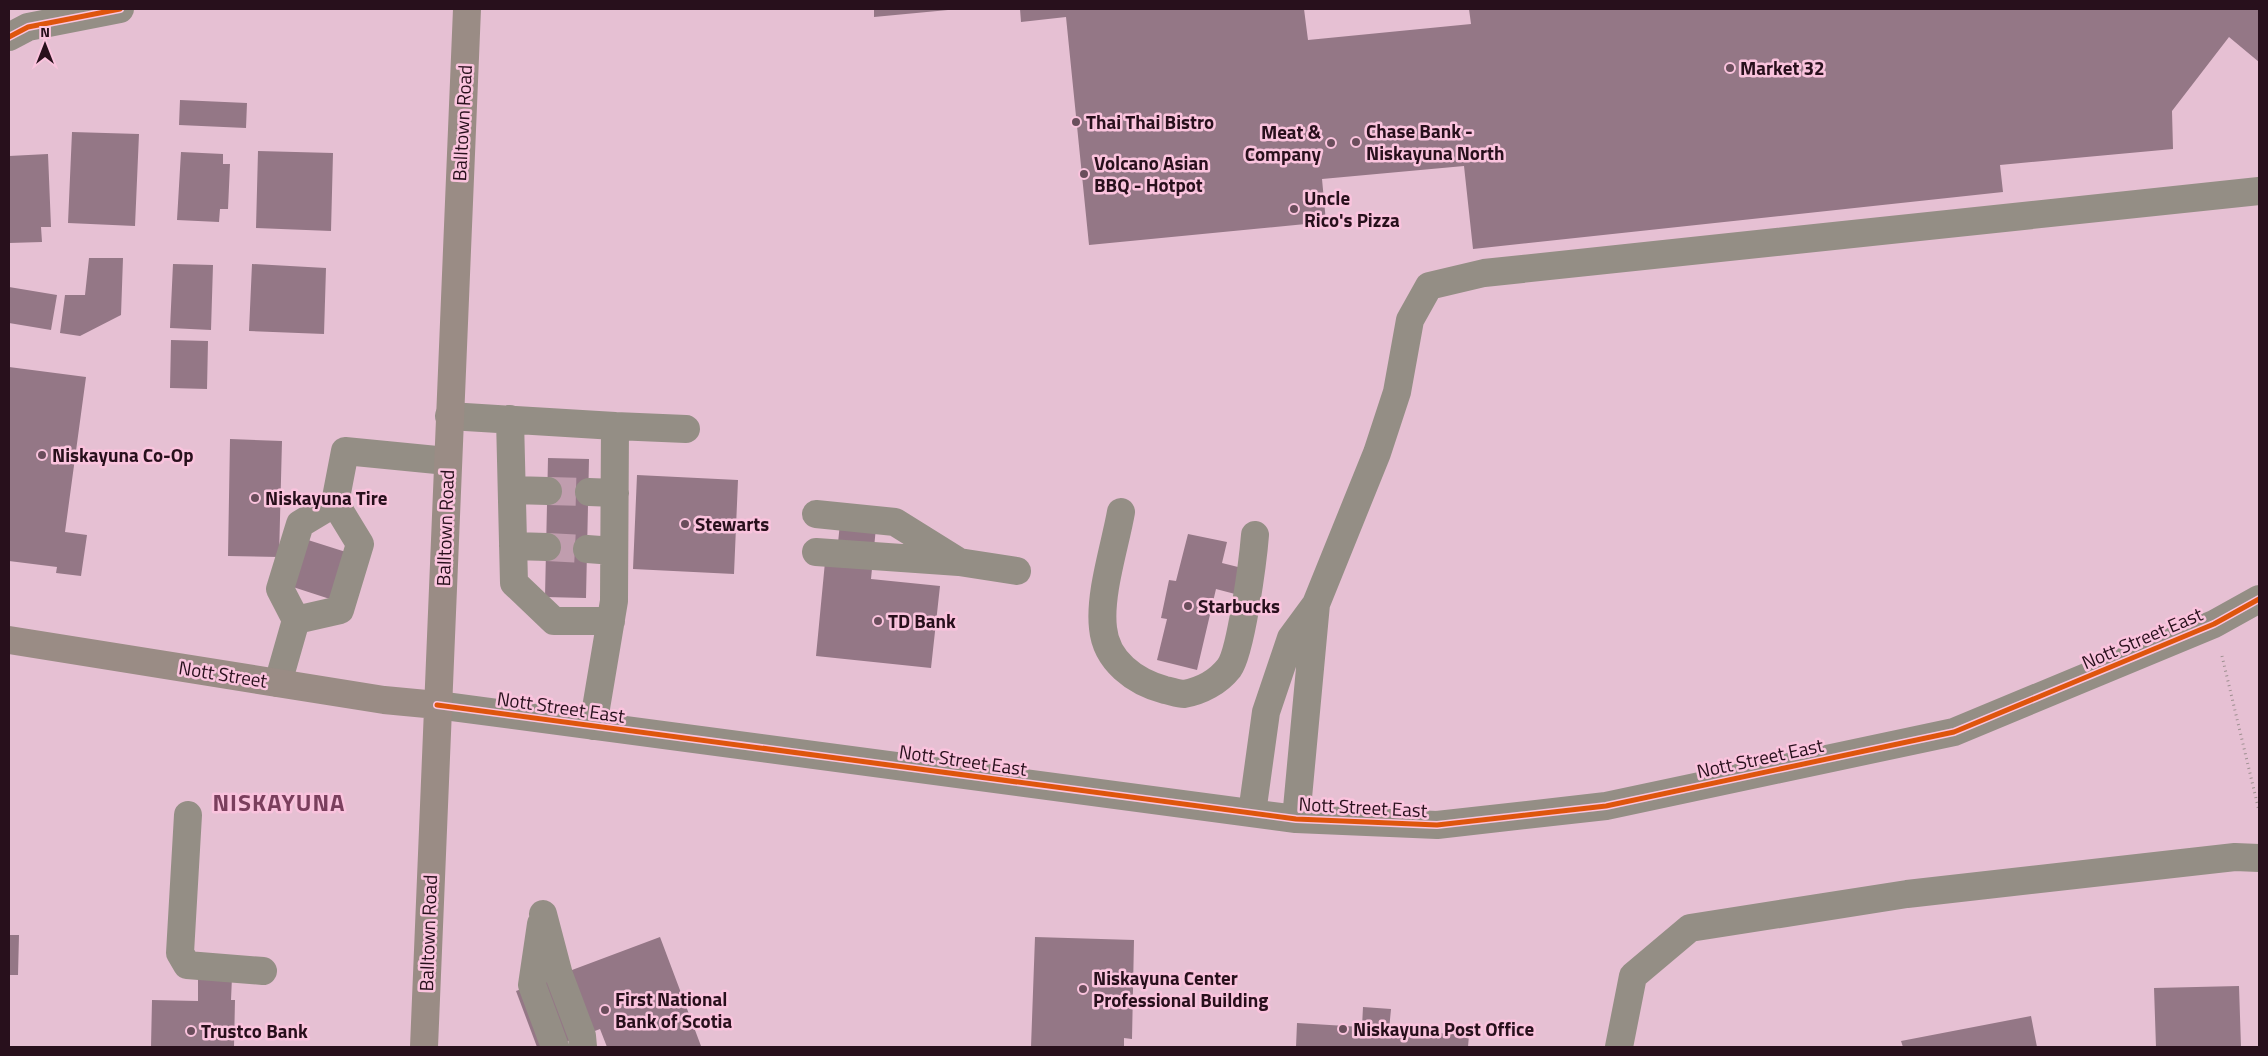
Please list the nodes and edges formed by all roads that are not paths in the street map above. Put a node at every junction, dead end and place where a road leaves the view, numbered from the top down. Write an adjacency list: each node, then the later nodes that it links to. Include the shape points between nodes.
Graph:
1 (120, 9): 3 (street, via 28,27)
2 (467, 9): 5 (main road, Balltown Road)
3 (9, 37)
4 (2259, 191): 22 (street, via 1484,273 1429,286 1410,320 1397,392 1377,453)
5 (449, 416): 6 (street); 9 (main road, Balltown Road)
6 (510, 419): 7 (street); 10 (street)
7 (615, 426): 8 (street); 18 (street, via 602,493)
8 (686, 429)
9 (447, 461): 12 (street, via 345,451); 27 (main road, Balltown Road)
10 (512, 490): 11 (street); 15 (street)
11 (548, 491)
12 (335, 503): 23 (street, via 300,524 280,589); 23 (street, via 360,544 340,610)
13 (1122, 512): 14 (street, via 1102,602 1102,629 1112,656 1132,676 1155,687 1182,694 1211,685 1230,668 1239,642)
14 (1255, 535)
15 (513, 546): 16 (street); 24 (street, via 514,583 554,621)
16 (547, 547)
17 (587, 549): 18 (street)
18 (614, 551): 24 (street)
19 (959, 562): 19 (street, via 816,533 895,522); 20 (street)
20 (1017, 570)
21 (2259, 599): 31 (street, Nott Street East, via 2214,624 1954,732 1606,806 1437,825)
22 (1316, 604): 29 (street, via 1291,638 1266,712); 31 (street)
23 (296, 620): 26 (street)
24 (611, 621): 28 (street)
25 (9, 640): 26 (main road, Nott Street)
26 (278, 683): 27 (main road, Nott Street)
27 (437, 705): 28 (street, Nott Street East); 34 (main road, Balltown Road)
28 (593, 726): 29 (street, Nott Street East)
29 (1252, 813): 31 (street, Nott Street East)
30 (188, 815): 33 (street, via 180,953 187,965)
31 (1296, 819)
32 (2259, 858): 37 (street, via 2235,857 1907,894 1690,928 1633,976)
33 (263, 971)
34 (424, 1047)
35 (555, 1047): 36 (street, via 532,985 543,914 559,975)
36 (584, 1047)
37 (1619, 1047)

